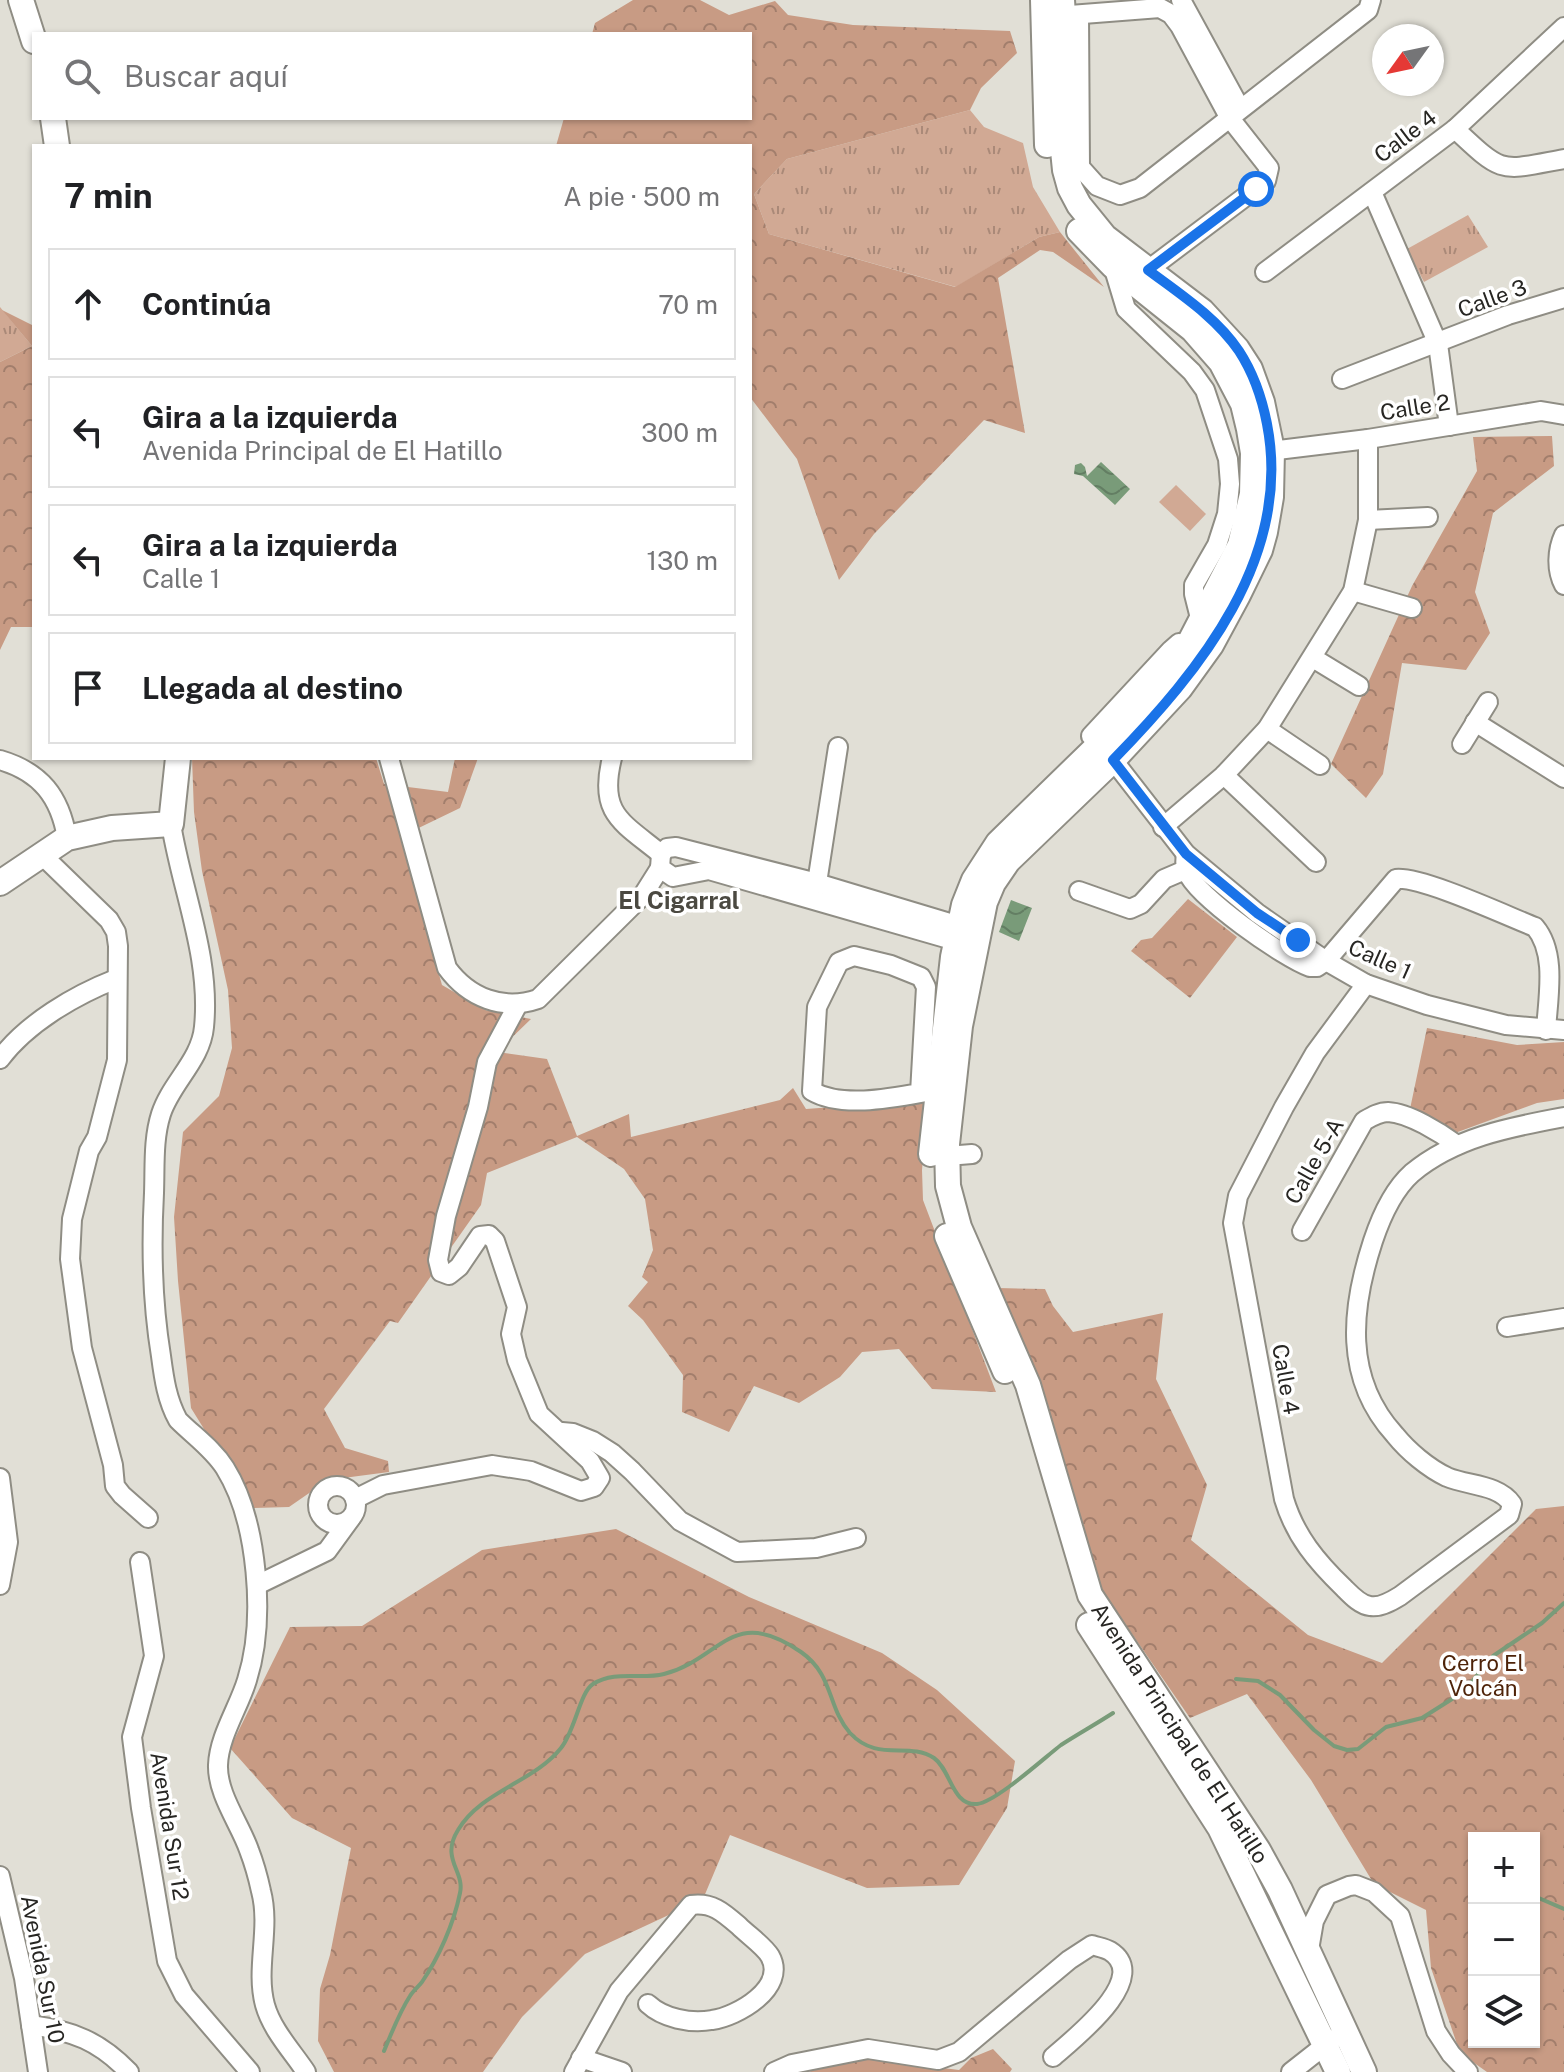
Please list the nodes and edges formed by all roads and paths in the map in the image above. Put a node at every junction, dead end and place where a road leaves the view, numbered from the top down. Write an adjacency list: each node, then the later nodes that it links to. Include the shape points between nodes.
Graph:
1 (21, 0): 7 (main road)
2 (1181, 0): 8 (street)
3 (1371, 0): 8 (street, via 1368,10)
4 (1162, 4): 5 (street); 8 (street)
5 (1069, 8): 8 (street, via 1080,167 1097,186 1120,195 1140,188); 14 (main road, Avenida Principal de El Hatillo, via 1045,137 1049,165 1066,212); 15 (main road, Avenida Principal de El Hatillo, via 1061,131 1070,188 1092,224)
6 (1564, 27): 10 (street, Calle 4)
7 (32, 35)
8 (1234, 113): 15 (street, via 1269,168 1269,177)
9 (53, 120): 11 (main road)
10 (1455, 129): 12 (street, via 1503,168); 13 (street, Calle 4)
11 (57, 144)
12 (1564, 159)
13 (1372, 192): 16 (street, Calle 4); 18 (street)
14 (1113, 266): 23 (main road, Avenida Principal de El Hatillo, via 1208,345 1233,383); 30 (street, via 1126,309 1205,390 1228,459 1227,514 1194,585)
15 (1148, 270): 23 (main road, Avenida Principal de El Hatillo, via 1202,311 1237,349 1257,386)
16 (1265, 272)
17 (1564, 298): 18 (street, Calle 3)
18 (1438, 344): 19 (street, Calle 3); 21 (street)
19 (1342, 379)
20 (1564, 415): 21 (street, Calle 2, via 1541,411)
21 (1449, 426): 22 (street, Calle 2)
22 (1368, 439): 23 (street, Calle 2); 25 (street)
23 (1263, 452): 30 (main road, Avenida Principal de El Hatillo, via 1240,545); 38 (main road, Avenida Principal de El Hatillo, via 1271,497 1265,532 1211,645 1180,688)
24 (1428, 517): 25 (street)
25 (1368, 520): 28 (street)
26 (1564, 535): 27 (street, via 1559,577)
27 (1564, 585)
28 (1353, 591): 29 (street); 31 (street)
29 (1412, 608)
30 (1201, 622): 38 (main road, Avenida Principal de El Hatillo, via 1167,676)
31 (1313, 658): 32 (street); 35 (street)
32 (1359, 686)
33 (1488, 702): 34 (street)
34 (1475, 722): 36 (street); 45 (street)
35 (1267, 729): 43 (street); 44 (street)
36 (1462, 744)
37 (838, 747): 55 (street)
38 (1101, 747): 47 (street, Calle 1); 57 (main road, Avenida Principal de El Hatillo, via 1008,861)
39 (0, 760): 48 (street, via 19,767 50,791 64,817)
40 (178, 760): 46 (main road)
41 (390, 760): 61 (street, via 447,968 481,997)
42 (612, 760): 50 (street, via 607,790 614,814)
43 (1320, 765)
44 (1224, 775): 47 (street); 52 (street)
45 (1564, 778)
46 (171, 824): 48 (main road); 81 (street, via 192,910 205,998 204,1031 162,1112 155,1142 155,1323 168,1398 178,1420 216,1455 233,1483)
47 (1163, 827): 51 (street, Calle 1)
48 (67, 838): 49 (main road)
49 (41, 854): 54 (main road); 59 (street, via 109,920 118,946)
50 (661, 861): 53 (street, via 673,877); 53 (street, via 667,848 676,847); 61 (street, via 643,895 546,993)
51 (1186, 862): 56 (street, via 1130,909); 58 (street, Calle 1)
52 (1316, 862)
53 (710, 864): 55 (street); 57 (street)
54 (0, 883)
55 (817, 883): 57 (street)
56 (1079, 891)
57 (964, 935): 64 (main road, Avenida Principal de El Hatillo); 68 (main road, Avenida Principal de El Hatillo)
58 (1326, 961): 60 (street, Calle 1); 62 (street, via 1396,879 1404,878 1535,927 1546,940)
59 (116, 979): 63 (street, via 59,1009); 76 (street, via 117,1060 72,1219 70,1259 82,1348 115,1486)
60 (1366, 984): 62 (street, Calle 1, via 1506,1025); 66 (street, Calle 4, via 1292,1086 1238,1196 1233,1223 1284,1499 1320,1565 1370,1606 1400,1596 1509,1515 1512,1504 1505,1494 1446,1476 1393,1434 1365,1386 1358,1359 1358,1295 1381,1218 1410,1175)
61 (517, 1006): 72 (street, via 487,1062 438,1260 441,1272 449,1275 480,1236 495,1241 517,1307 511,1334 517,1360 539,1414)
62 (1555, 1030)
63 (0, 1059)
64 (928, 1092): 64 (street, via 926,987 921,977 854,956 839,962 817,1007 812,1091 845,1100); 86 (main road, Avenida Principal de El Hatillo, via 935,1205 1028,1430 1076,1603 1220,1828)
65 (1564, 1117): 66 (street)
66 (1457, 1145): 69 (street, Calle 5-A, via 1436,1129 1389,1112 1364,1121)
67 (972, 1154): 68 (street)
68 (947, 1156): 83 (main road, Avenida Principal de El Hatillo, via 952,1208 1028,1385 1090,1595 1232,1807)
69 (1302, 1231)
70 (1564, 1318): 71 (street)
71 (1507, 1327)
72 (560, 1432): 74 (street, via 596,1469 600,1478 594,1487 581,1491 531,1471 492,1465 383,1485); 77 (street, via 593,1441 612,1453 680,1521 737,1552 816,1548)
73 (0, 1478): 80 (street, via 8,1542)
74 (353, 1508): 75 (street, via 340,1524); 75 (street, via 348,1490 330,1487 318,1500); 78 (street, via 327,1551)
75 (319, 1512): 78 (street, via 320,1542)
76 (148, 1518)
77 (856, 1538)
78 (314, 1558): 81 (street)
79 (140, 1562): 91 (street, Avenida Sur 12, via 154,1656 132,1737 167,1961 184,1995)
80 (0, 1585)
81 (257, 1585): 92 (street, via 256,1644 220,1754 219,1774 265,1907 264,2003)
82 (0, 1881): 85 (street, Avenida Sur 10)
83 (1309, 1950): 86 (main road, Avenida Principal de El Hatillo); 98 (street, via 1314,1921 1327,1895 1356,1885 1374,1892 1400,1916 1436,2031)
84 (648, 2004): 88 (street, via 658,2013 683,2020 713,2020 753,2003 768,1990 771,1957 724,1913 706,1903 691,1905 619,1991)
85 (31, 2025): 89 (street, Avenida Sur 10); 90 (street, via 67,2030 95,2044)
86 (1335, 2038): 95 (street); 96 (main road, Avenida Principal de El Hatillo); 97 (main road, Avenida Principal de El Hatillo)
87 (1053, 2057): 94 (street, via 1113,1998 1121,1964 1111,1952 1092,1945 959,2052 938,2060 868,2049)
88 (578, 2065): 93 (street)
89 (38, 2072)
90 (129, 2072)
91 (250, 2072)
92 (306, 2072)
93 (622, 2072)
94 (774, 2072)
95 (1291, 2072)
96 (1338, 2072)
97 (1364, 2072)
98 (1468, 2072)

